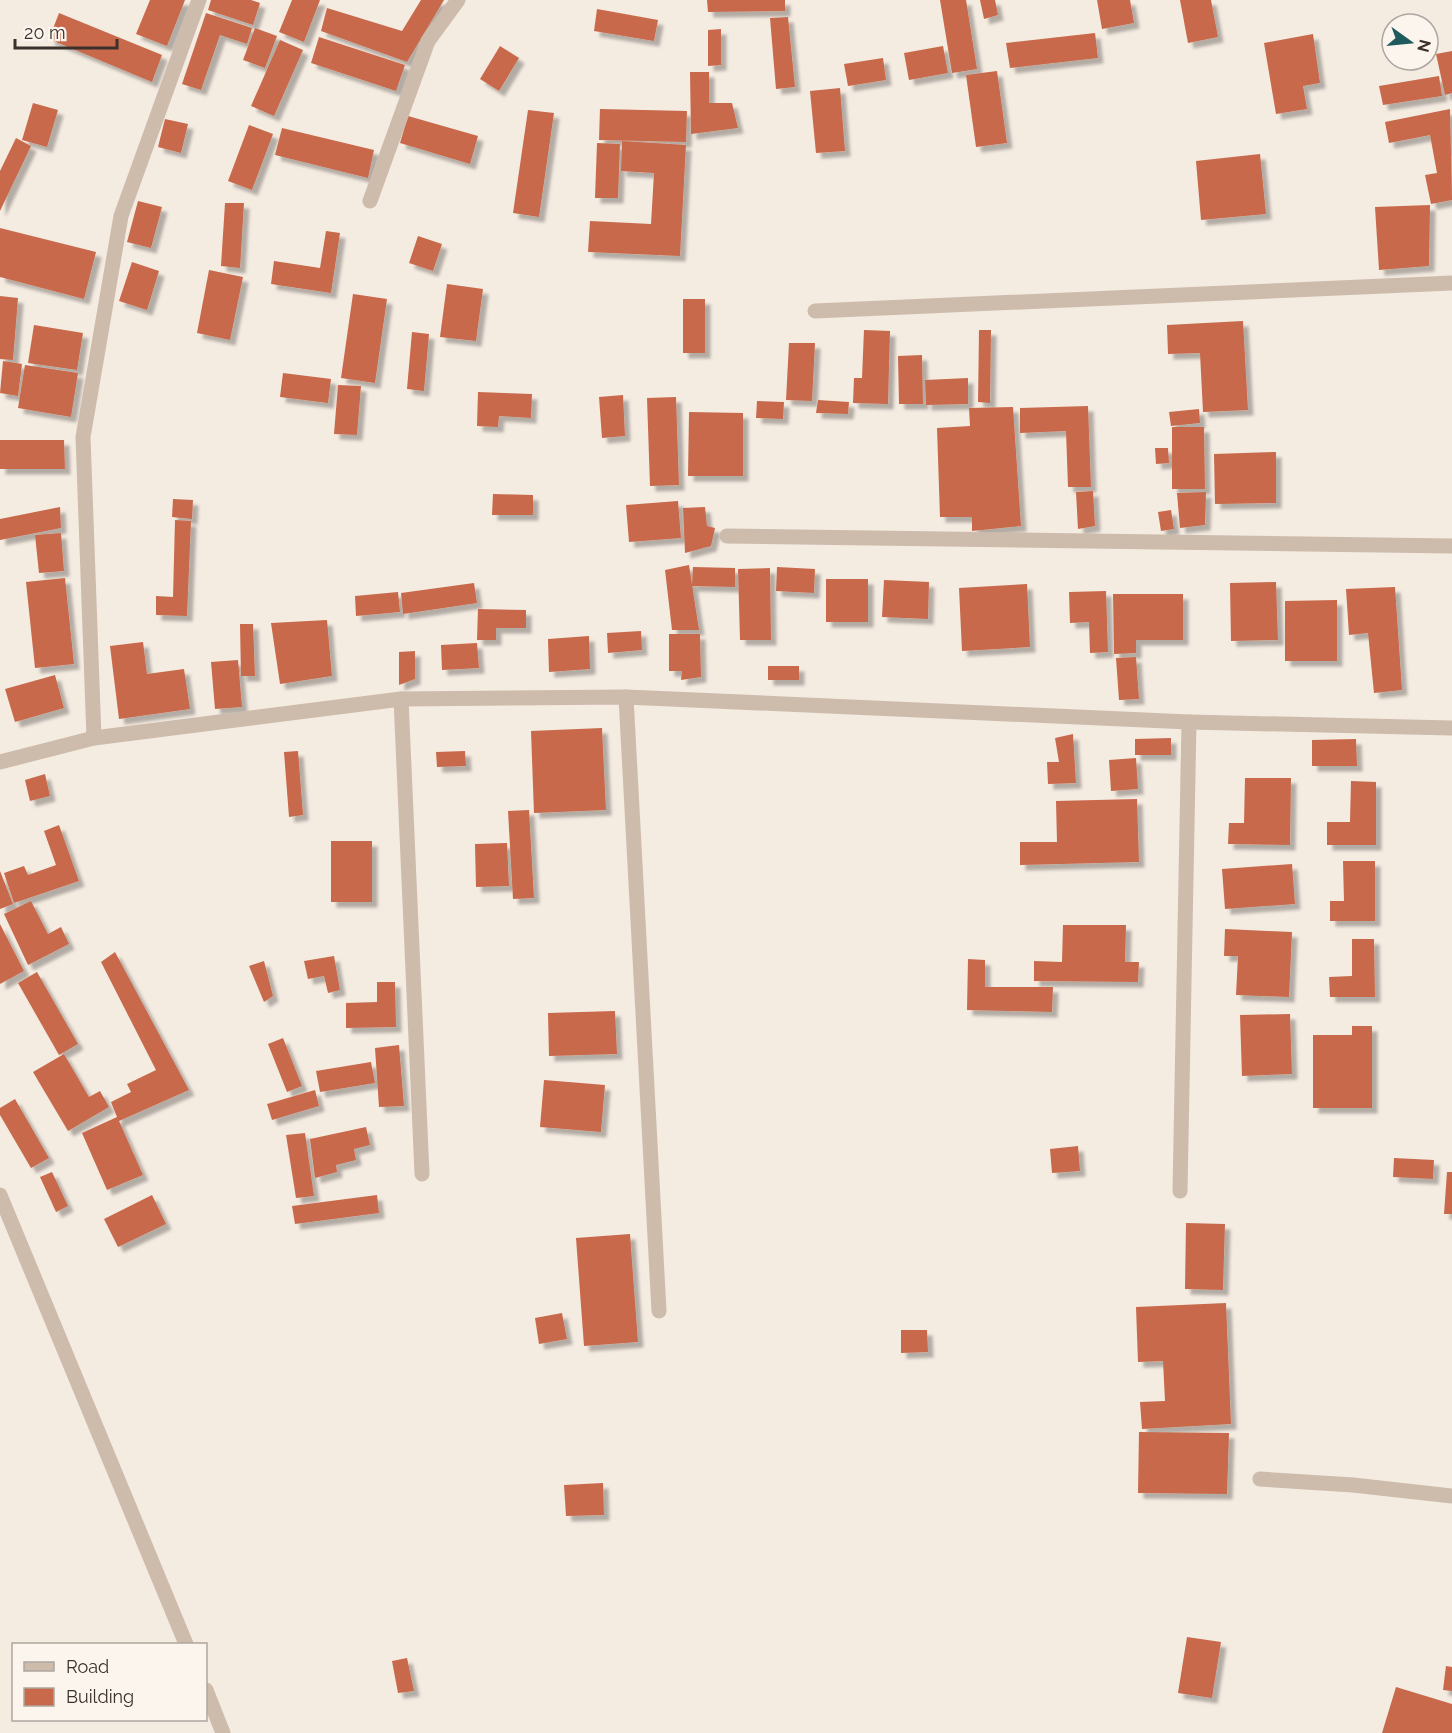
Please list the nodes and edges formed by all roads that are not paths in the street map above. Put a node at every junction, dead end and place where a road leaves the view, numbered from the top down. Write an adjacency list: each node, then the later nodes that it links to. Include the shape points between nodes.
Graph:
1 (199, 0): 12 (street, via 121,216 83,436)
2 (458, 0): 3 (street, via 428,41)
3 (370, 201)
4 (1452, 283): 5 (street)
5 (815, 311)
6 (727, 536): 7 (street)
7 (1452, 546)
8 (626, 697): 9 (street); 10 (street); 17 (street)
9 (401, 699): 12 (street); 14 (street)
10 (1189, 722): 11 (street); 15 (street)
11 (1452, 728)
12 (94, 738): 13 (street)
13 (0, 762)
14 (422, 1174)
15 (1180, 1191)
16 (0, 1195): 20 (street)
17 (659, 1311)
18 (1260, 1479): 19 (street)
19 (1452, 1496)
20 (186, 1643)
21 (207, 1693): 22 (street)
22 (223, 1733)

